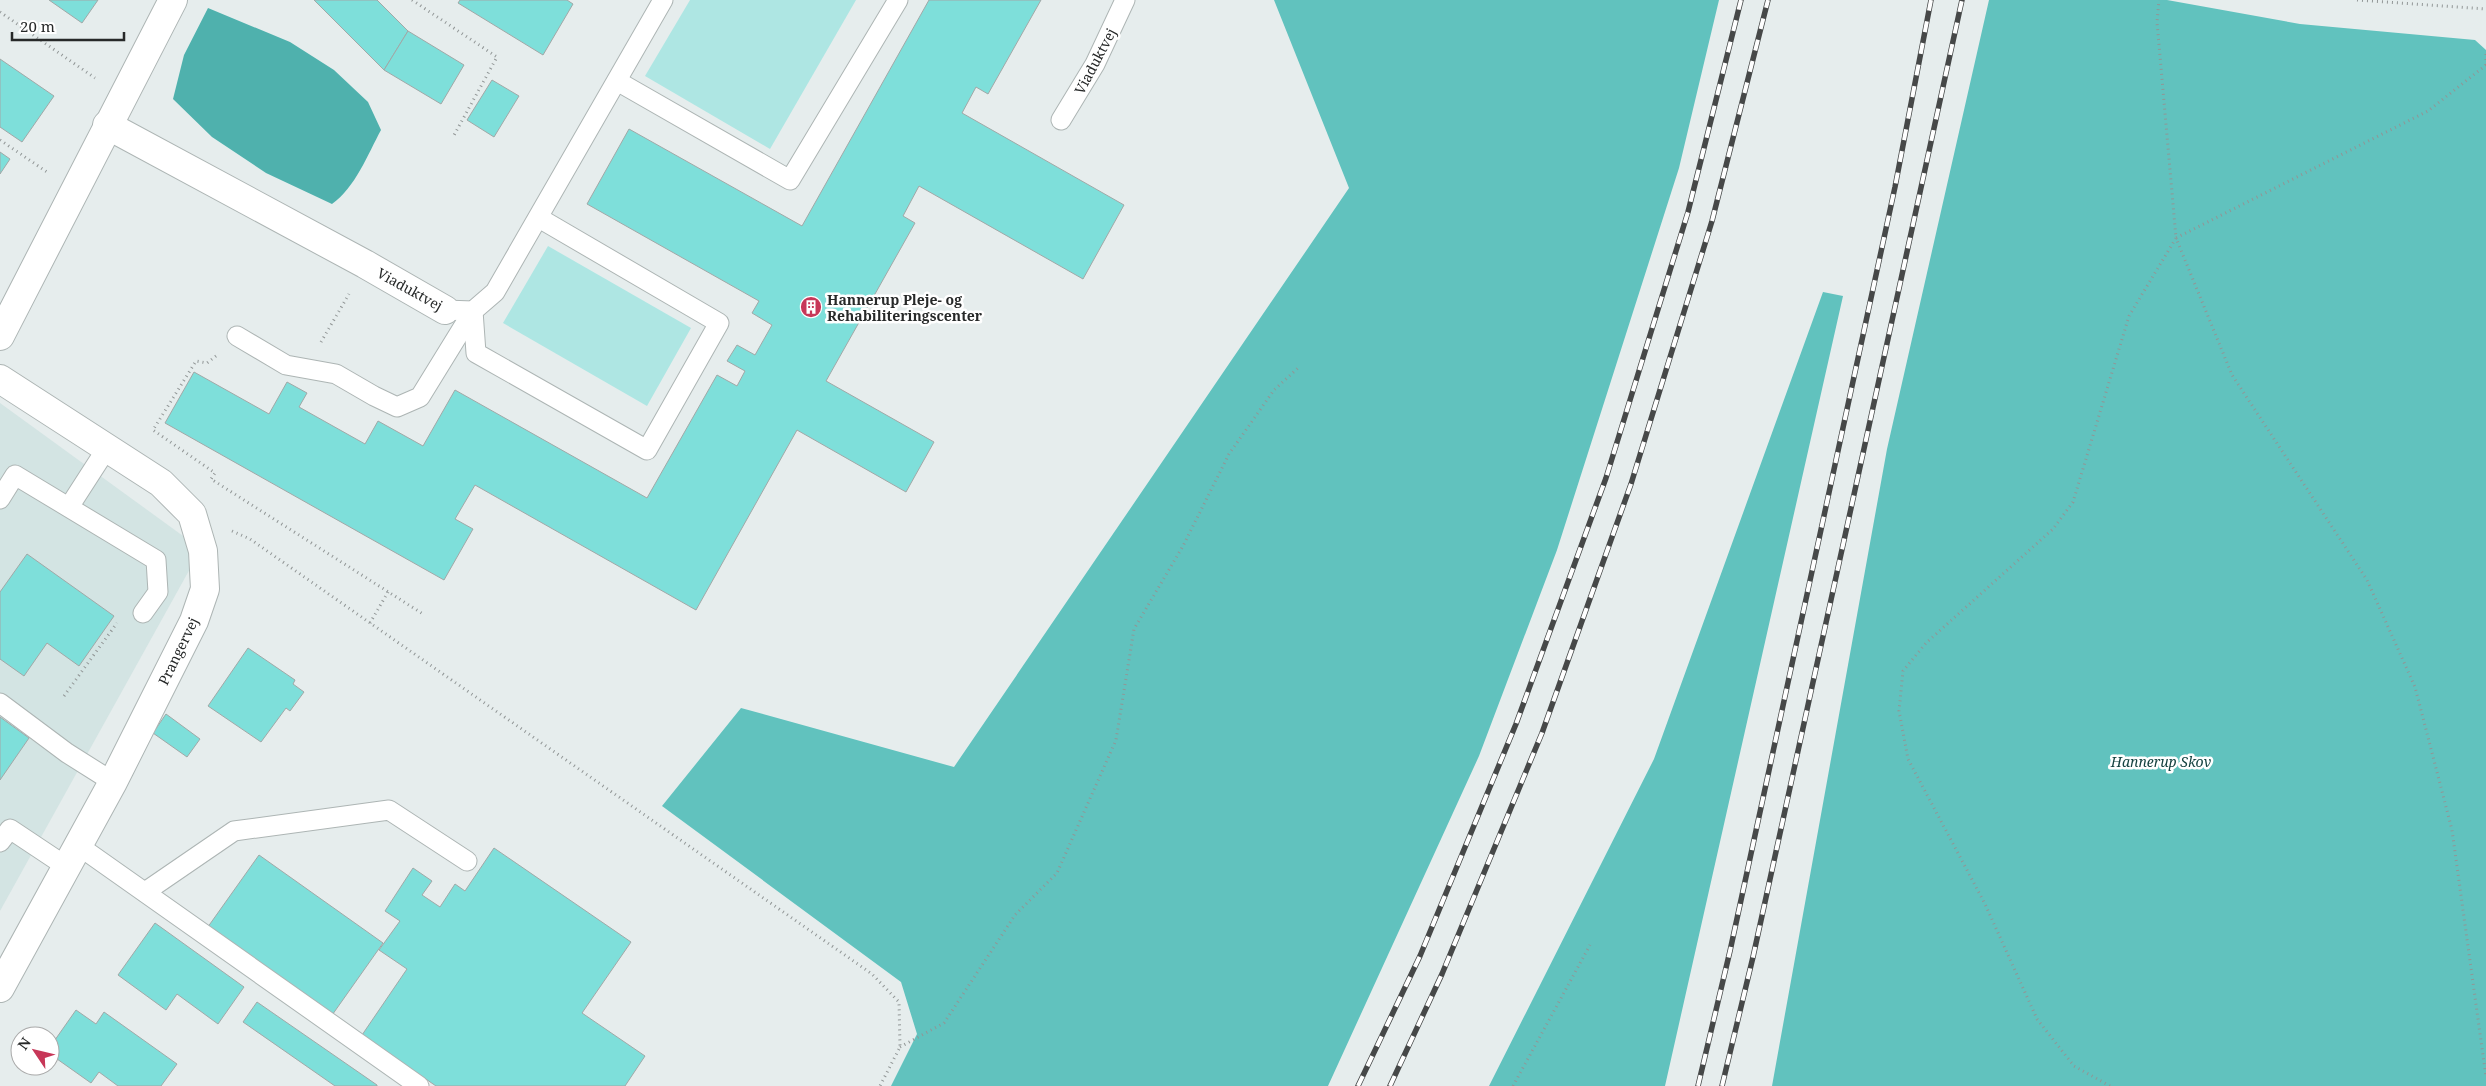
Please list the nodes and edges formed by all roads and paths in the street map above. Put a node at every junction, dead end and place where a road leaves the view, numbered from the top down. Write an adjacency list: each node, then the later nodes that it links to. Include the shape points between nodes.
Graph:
1 (173, 0): 13 (street)
2 (412, 0): 16 (path, via 497,57)
3 (663, 0): 12 (lane)
4 (898, 0): 12 (lane, via 790,180)
5 (1125, 0): 14 (lane, Viaduktvej, via 1095,64)
6 (2159, 0): 20 (path, via 2157,22)
7 (2357, 0): 8 (path)
8 (2486, 9)
9 (0, 12): 13 (path)
10 (2486, 54): 11 (path)
11 (2486, 65): 20 (path, via 2428,111)
12 (617, 81): 19 (lane)
13 (122, 97): 15 (street)
14 (1061, 120)
15 (107, 124): 18 (street); 21 (street, Viaduktvej)
16 (452, 137)
17 (0, 140): 18 (path)
18 (74, 191): 24 (street)
19 (539, 218): 23 (lane, via 496,292); 23 (lane, via 719,323 647,450 476,353)
20 (2176, 238): 47 (path, via 2232,375 2367,580 2415,687 2452,830); 51 (path, via 2129,316 2073,502 2053,529 1926,644 1903,671 1899,711 1908,760 1985,904 2037,1019 2074,1066)
21 (365, 264): 22 (street, Viaduktvej); 26 (path)
22 (445, 310): 23 (lane, Viaduktvej)
23 (473, 311): 26 (lane, via 420,398 398,407 336,374)
24 (0, 336)
25 (237, 336): 26 (lane, via 286,364); 33 (path, via 207,364 196,361 153,430 216,473 211,479)
26 (305, 368)
27 (1298, 368): 46 (path, via 1274,390 1229,454 1183,546 1134,629 1116,740 1057,873 1015,915 944,1023)
28 (0, 379): 29 (street, Prangervej)
29 (107, 448): 31 (lane); 32 (street, Prangervej, via 161,483)
30 (0, 498): 31 (lane, via 15,475)
31 (69, 508): 34 (lane, via 156,560 158,592)
32 (192, 514): 36 (path, via 250,539); 39 (street, Prangervej, via 204,551 205,589 194,621)
33 (388, 592): 35 (path); 36 (path)
34 (143, 613): 37 (path, via 131,604)
35 (423, 614)
36 (370, 623): 46 (path, via 872,974 898,1002)
37 (64, 696)
38 (0, 703): 39 (lane, via 67,753)
39 (113, 782): 41 (street, Prangervej)
40 (0, 842): 41 (lane, via 10,829)
41 (73, 856): 43 (lane); 45 (street, Prangervej)
42 (467, 861): 43 (lane, via 389,810 234,831)
43 (145, 892): 48 (lane)
44 (1590, 945): 50 (path)
45 (0, 988)
46 (900, 1047): 49 (path)
47 (2486, 1077)
48 (419, 1086)
49 (880, 1086)
50 (1513, 1086)
51 (2110, 1086)

